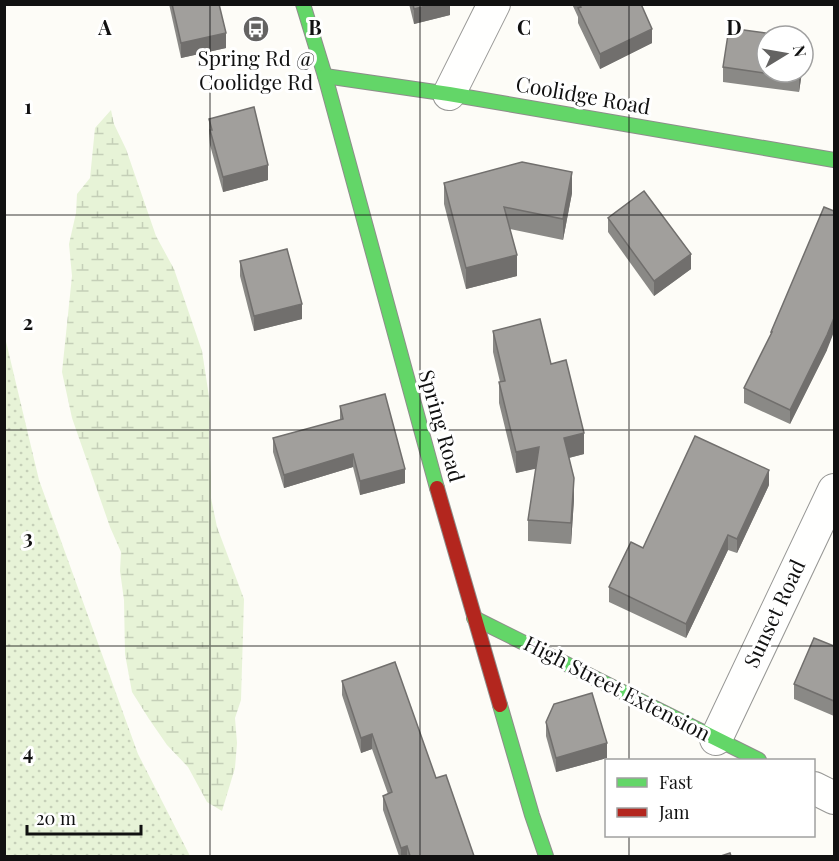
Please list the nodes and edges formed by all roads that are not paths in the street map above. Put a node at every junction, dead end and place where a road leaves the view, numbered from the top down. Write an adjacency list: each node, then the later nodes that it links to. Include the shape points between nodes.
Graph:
1 (303, 4): 3 (main road, Spring Road)
2 (494, 4): 4 (street)
3 (325, 76): 4 (main road, Coolidge Road); 7 (main road, Spring Road)
4 (448, 94): 5 (main road, Coolidge Road)
5 (834, 160)
6 (834, 490): 8 (street, Sunset Road)
7 (474, 618): 8 (main road, High Street Extension); 12 (main road, Spring Road)
8 (716, 739): 9 (main road, High Street Extension)
9 (757, 759)
10 (815, 789): 11 (street)
11 (834, 798)
12 (546, 856)

